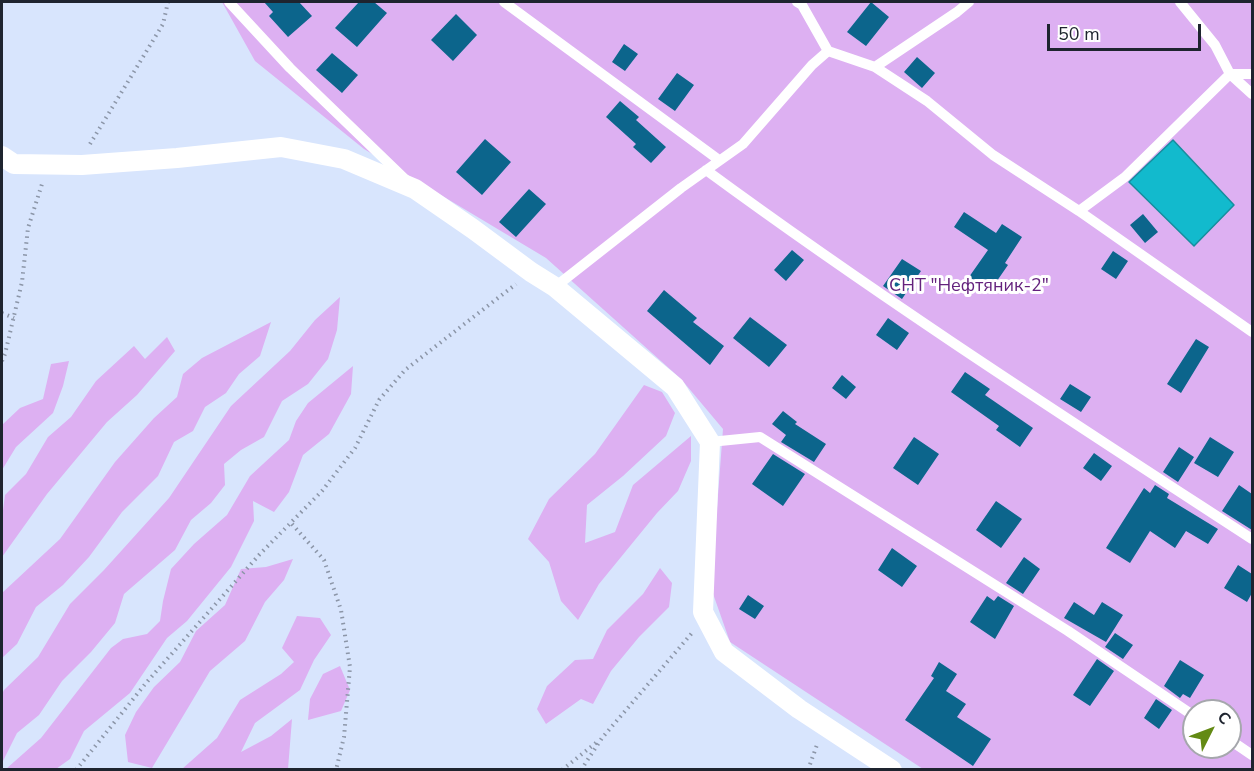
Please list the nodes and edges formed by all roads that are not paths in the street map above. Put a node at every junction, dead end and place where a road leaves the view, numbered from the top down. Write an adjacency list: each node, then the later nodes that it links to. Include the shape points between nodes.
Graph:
1 (230, 2): 14 (lane, via 290,68)
2 (504, 2): 12 (lane)
3 (969, 2): 7 (lane)
4 (801, 3): 6 (lane)
5 (1186, 3): 8 (lane)
6 (828, 51): 7 (lane); 12 (lane, via 743,144)
7 (875, 67): 15 (lane, via 927,101 993,155)
8 (1230, 74): 9 (lane); 10 (lane); 15 (lane, via 1125,177)
9 (1252, 74)
10 (1252, 94)
11 (2, 156): 14 (street, via 14,164 82,165 281,147 344,159)
12 (720, 160): 13 (lane)
13 (706, 170): 16 (lane); 19 (lane, via 978,362)
14 (415, 189): 16 (street)
15 (1080, 211): 17 (lane)
16 (555, 287): 18 (street, via 675,387)
17 (1252, 332)
18 (710, 441): 20 (lane, via 760,437 1068,631); 21 (street, via 703,612 724,652 799,709)
19 (1252, 539)
20 (1182, 708)
21 (892, 770)

